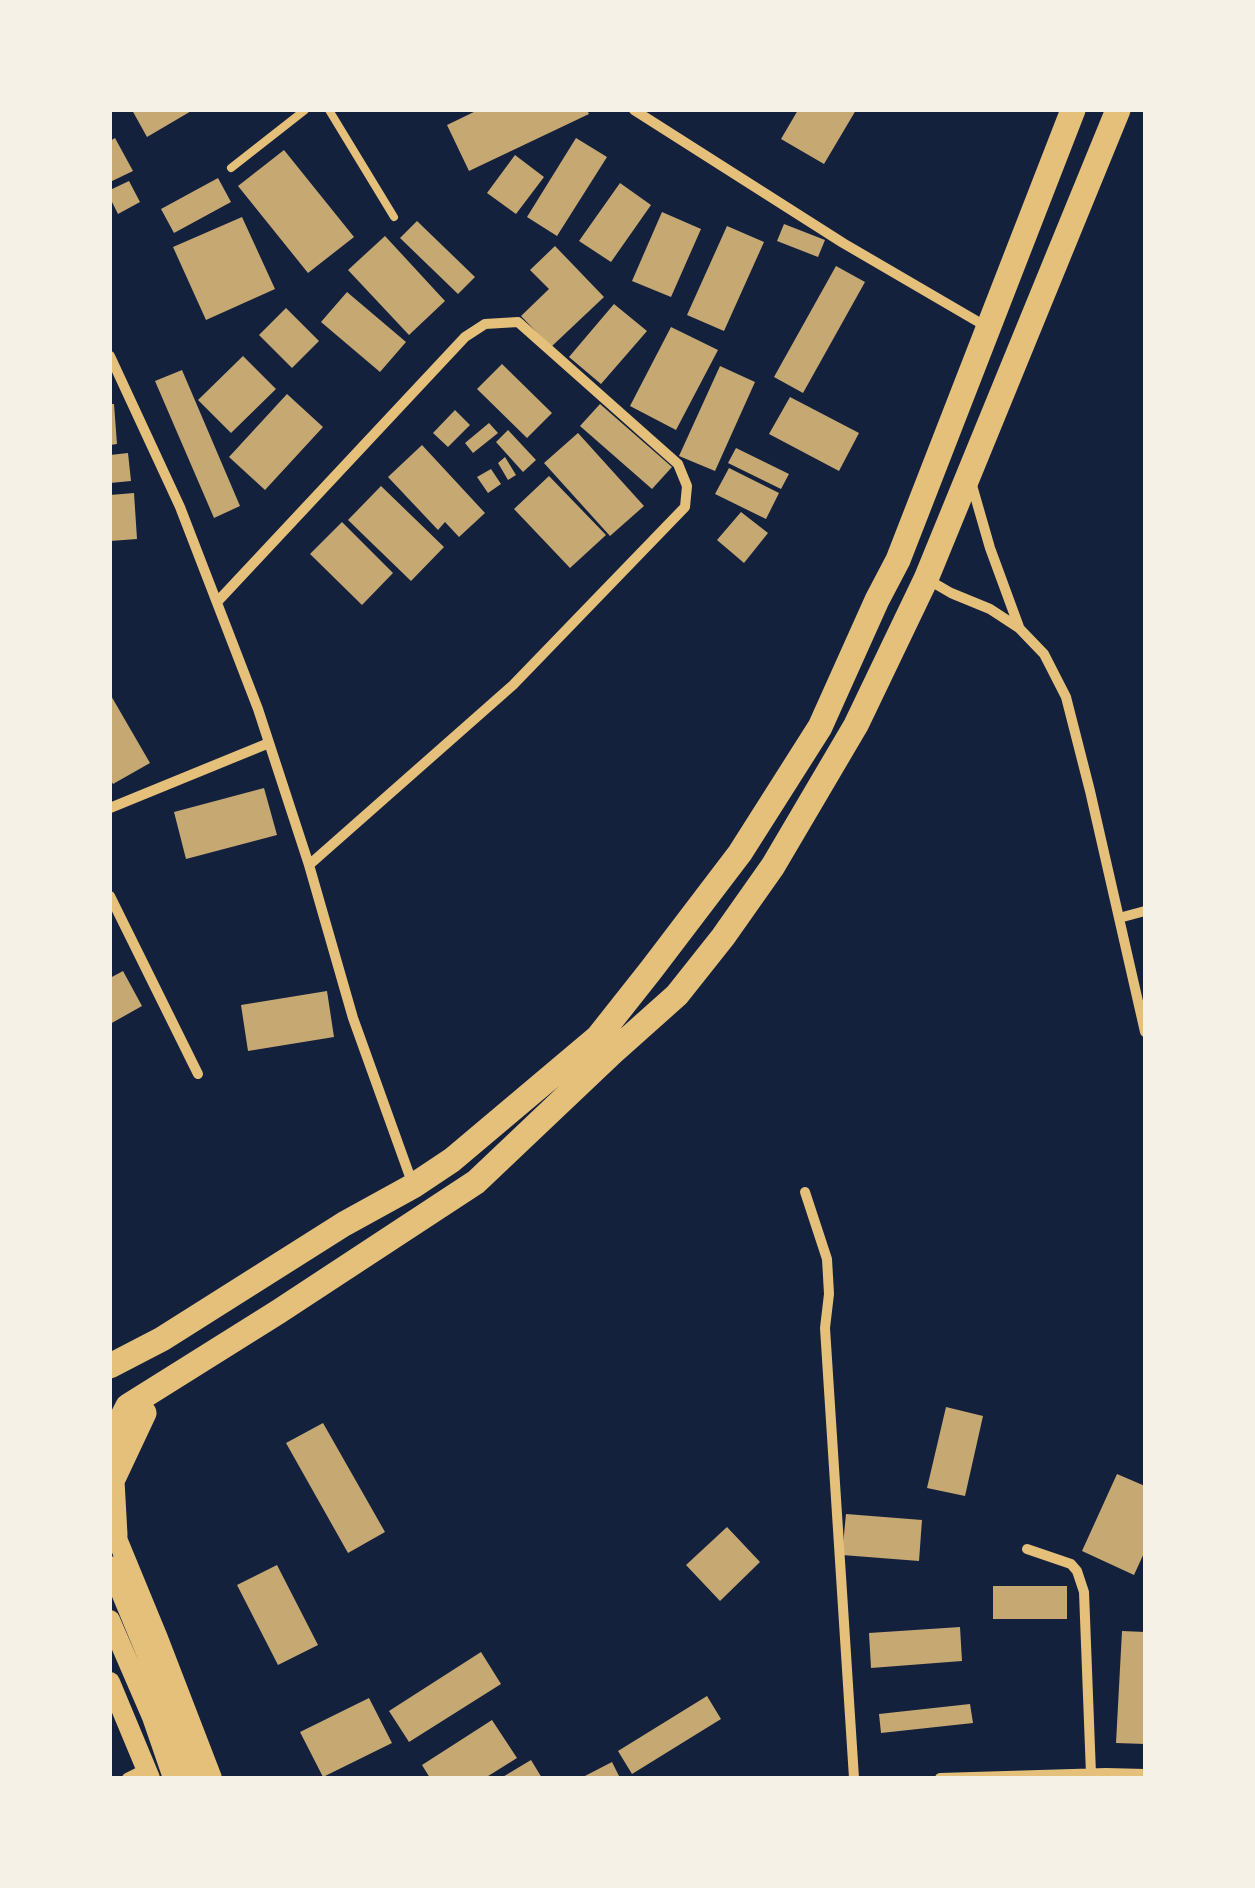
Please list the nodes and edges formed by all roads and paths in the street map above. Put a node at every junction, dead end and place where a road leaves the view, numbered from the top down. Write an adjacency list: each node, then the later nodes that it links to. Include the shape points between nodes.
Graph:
1 (305, 110): 6 (lane)
2 (329, 110): 7 (lane)
3 (634, 110): 8 (street)
4 (1073, 110): 8 (main road)
5 (1118, 110): 10 (main road)
6 (231, 168)
7 (394, 217)
8 (988, 327): 21 (main road, via 898,560 820,727)
9 (110, 356): 12 (street)
10 (968, 474): 11 (main road); 13 (street)
11 (926, 579): 13 (street); 21 (main road, via 856,726 773,866 676,995)
12 (218, 601): 14 (street); 16 (street, via 484,324 518,322 678,464 688,486 685,507 513,685)
13 (1019, 628): 19 (street, via 1044,654 1066,697)
14 (269, 743): 15 (street); 16 (street)
15 (110, 808)
16 (308, 866): 23 (street)
17 (110, 896): 22 (street)
18 (1145, 911): 19 (street)
19 (1119, 918): 20 (street)
20 (1145, 1032)
21 (605, 1045): 23 (main road); 28 (main road, via 476,1182)
22 (198, 1074)
23 (413, 1186): 25 (main road)
24 (805, 1192): 44 (street, via 827,1259 825,1328)
25 (138, 1353): 26 (main road); 27 (main road)
26 (110, 1354)
27 (110, 1366)
28 (169, 1380): 29 (main road, via 128,1406); 30 (main road, via 139,1420 112,1481)
29 (110, 1441)
30 (112, 1529): 35 (main road)
31 (1027, 1548): 37 (street, via 1071,1564 1084,1592)
32 (110, 1566): 42 (main road)
33 (110, 1620): 41 (main road)
34 (110, 1682): 36 (main road)
35 (204, 1755): 36 (main road, via 187,1737 166,1737 153,1747); 43 (main road)
36 (149, 1773): 40 (street)
37 (1091, 1774): 39 (street); 45 (street)
38 (1145, 1774): 39 (street)
39 (1106, 1776)
40 (126, 1778)
41 (173, 1778)
42 (194, 1778)
43 (212, 1778)
44 (854, 1778)
45 (940, 1778)

